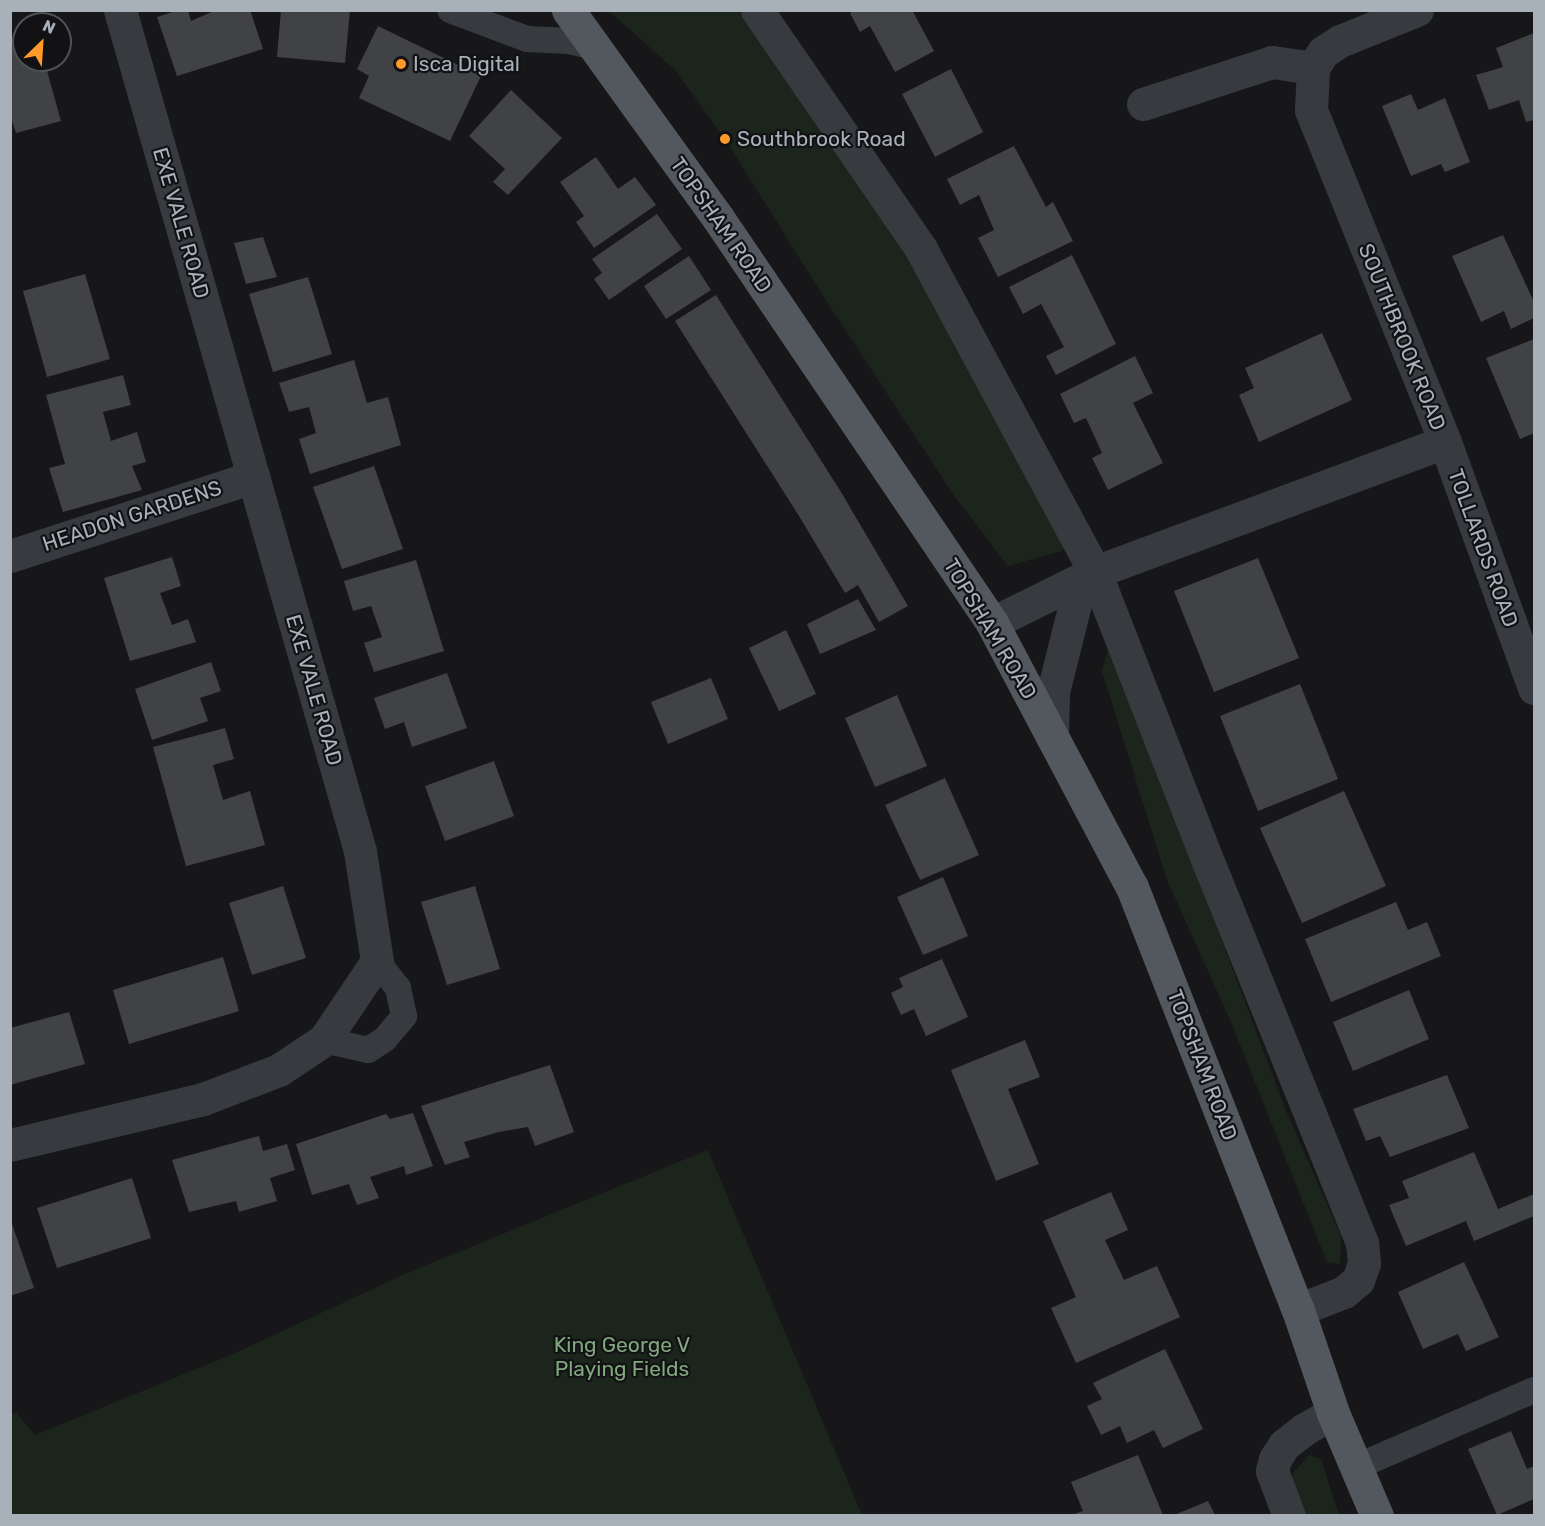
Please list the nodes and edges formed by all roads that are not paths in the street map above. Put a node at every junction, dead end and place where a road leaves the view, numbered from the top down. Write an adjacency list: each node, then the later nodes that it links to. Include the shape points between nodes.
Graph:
1 (120, 10): 10 (street, EXE VALE ROAD)
2 (450, 10): 6 (lane, via 527,39)
3 (568, 10): 6 (main road, TOPSHAM ROAD)
4 (757, 10): 12 (street, via 921,249)
5 (1417, 10): 7 (street, via 1340,41 1323,52)
6 (594, 47): 13 (main road, TOPSHAM ROAD, via 718,218)
7 (1313, 68): 8 (street, via 1272,62); 9 (street, SOUTHBROOK ROAD, via 1311,110)
8 (1143, 104)
9 (1444, 442): 12 (street, SOUTHBROOK ROAD); 14 (street, TOLLARDS ROAD)
10 (253, 477): 11 (street, HEADON GARDENS); 16 (street, EXE VALE ROAD, via 360,851)
11 (10, 556)
12 (1088, 576): 13 (street, SOUTHBROOK ROAD); 15 (street, via 1053,692); 19 (street, via 1362,1244 1364,1263 1358,1280 1344,1292)
13 (992, 623): 15 (main road, TOPSHAM ROAD)
14 (1534, 688)
15 (1052, 737): 19 (main road, TOPSHAM ROAD, via 1132,888)
16 (376, 961): 17 (street); 17 (lane, via 399,988 404,1016 385,1039 368,1050)
17 (324, 1040): 18 (street, via 279,1070 203,1099)
18 (10, 1145)
19 (1298, 1310): 21 (main road, TOPSHAM ROAD)
20 (1534, 1390): 22 (lane)
21 (1333, 1413): 22 (main road, TOPSHAM ROAD); 23 (street, via 1297,1435 1275,1459 1272,1471)
22 (1356, 1467): 24 (main road, TOPSHAM ROAD)
23 (1290, 1515)
24 (1377, 1515)

